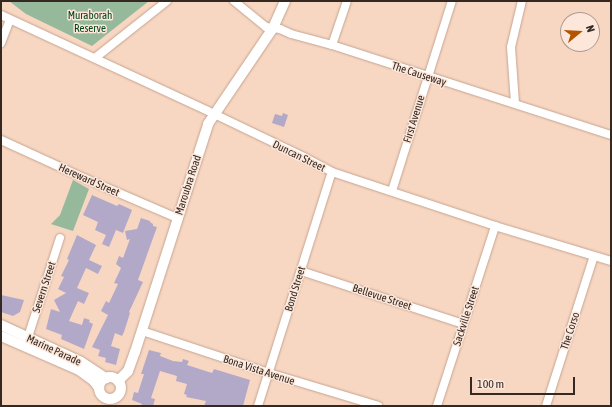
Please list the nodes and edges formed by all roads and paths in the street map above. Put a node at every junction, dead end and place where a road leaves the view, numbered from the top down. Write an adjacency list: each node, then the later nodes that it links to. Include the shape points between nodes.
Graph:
1 (167, 1): 12 (street)
2 (234, 1): 9 (street, The Causeway, via 266,26)
3 (285, 1): 9 (street, Maroubra Road)
4 (347, 1): 11 (street)
5 (452, 1): 13 (street, First Avenue)
6 (522, 1): 14 (street, via 511,47)
7 (1, 15): 8 (street, Duncan Street)
8 (10, 20): 10 (street); 12 (street, Duncan Street)
9 (273, 28): 11 (street, The Causeway); 15 (street, Maroubra Road)
10 (1, 43)
11 (332, 45): 13 (street, The Causeway)
12 (95, 58): 15 (street, Duncan Street)
13 (427, 77): 14 (street, The Causeway); 19 (street, First Avenue)
14 (515, 103): 16 (street, The Causeway)
15 (214, 114): 18 (street, Duncan Street); 20 (street, Maroubra Road, via 208,124)
16 (611, 135)
17 (1, 140): 20 (street, Hereward Street)
18 (332, 172): 19 (street, Duncan Street); 25 (street, Bond Street)
19 (392, 191): 21 (street, Duncan Street)
20 (177, 218): 28 (street, Maroubra Road)
21 (495, 226): 23 (street, Duncan Street); 26 (street, Sackville Street)
22 (60, 238): 30 (street, Severn Street)
23 (594, 256): 24 (street, Duncan Street); 39 (street, The Corso)
24 (611, 261)
25 (301, 271): 26 (street, Bellevue Street); 31 (street, Bond Street)
26 (463, 324): 38 (street, Sackville Street)
27 (1, 325): 30 (street, Marine Parade)
28 (142, 331): 31 (street, Bona Vista Avenue); 33 (street, Maroubra Road, via 128,370)
29 (1, 336): 34 (street, Marine Parade, via 79,370)
30 (28, 337): 32 (street, Marine Parade, via 82,362)
31 (269, 373): 36 (street, Bond Street); 37 (street, Bona Vista Avenue)
32 (106, 378): 33 (street, via 113,377); 34 (street)
33 (118, 381): 35 (street, via 120,391)
34 (99, 388): 35 (street, via 104,397)
35 (114, 402)
36 (258, 406)
37 (378, 406)
38 (437, 406)
39 (546, 406)

